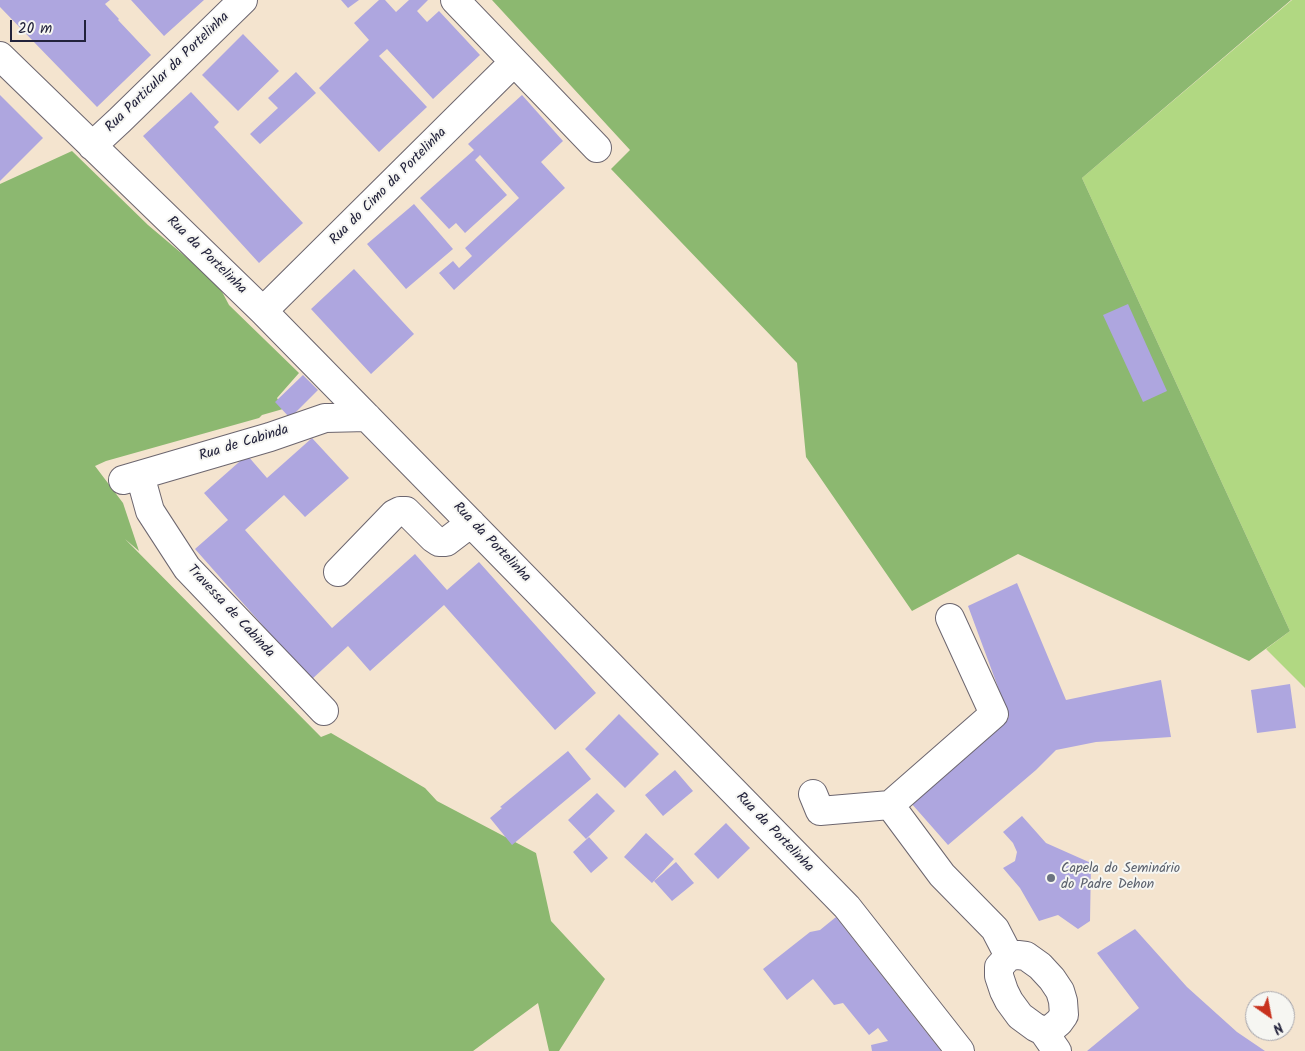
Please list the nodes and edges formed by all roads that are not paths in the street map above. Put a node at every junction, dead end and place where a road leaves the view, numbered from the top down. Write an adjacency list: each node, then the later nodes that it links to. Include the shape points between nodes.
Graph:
1 (244, 0): 5 (street, Rua Particular da Portelinha)
2 (454, 0): 4 (street)
3 (0, 56): 5 (street, Rua da Portelinha)
4 (514, 62): 6 (street); 7 (street, Rua do Cimo da Portelinha)
5 (92, 146): 7 (street, Rua da Portelinha)
6 (597, 148)
7 (263, 311): 8 (street, Rua da Portelinha)
8 (367, 417): 9 (street, Rua de Cabinda, via 325,418); 10 (street, Rua da Portelinha)
9 (131, 478): 13 (street, Travessa de Cabinda, via 187,568)
10 (471, 523): 11 (street, via 446,542 439,542 406,511 400,511); 18 (street, Rua da Portelinha, via 847,907)
11 (338, 572)
12 (950, 618): 15 (street, via 994,714)
13 (324, 711)
14 (813, 794): 15 (street, via 820,811)
15 (890, 805): 16 (street, via 942,875 995,930)
16 (1009, 956): 17 (street, via 999,967 999,976 1009,1002 1020,1016); 17 (street, via 1026,956 1040,966 1060,991 1064,1015 1052,1028)
17 (1050, 1041)
18 (960, 1051)

